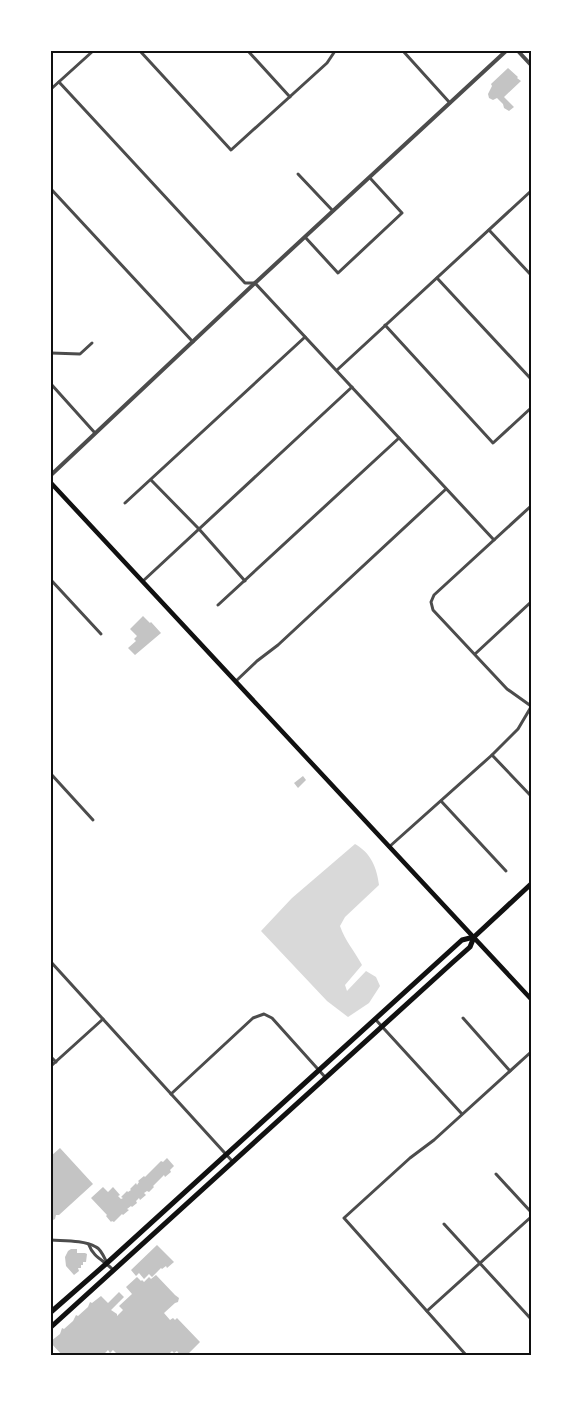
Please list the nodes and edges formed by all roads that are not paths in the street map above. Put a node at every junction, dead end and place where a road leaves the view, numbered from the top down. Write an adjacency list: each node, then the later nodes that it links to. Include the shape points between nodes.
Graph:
1 (93, 51): 9 (street)
2 (140, 51): 11 (street, via 232,150)
3 (248, 51): 11 (street)
4 (335, 51): 11 (street, via 327,63)
5 (403, 51): 12 (street)
6 (506, 51): 12 (street)
7 (518, 51): 8 (street)
8 (531, 65)
9 (59, 82): 10 (street); 22 (street, via 245,283)
10 (51, 89)
11 (290, 97)
12 (450, 103): 14 (street)
13 (298, 174): 17 (street)
14 (370, 178): 17 (street); 19 (street, via 402,213 338,272)
15 (51, 189): 25 (street)
16 (531, 191): 18 (street)
17 (333, 211): 19 (street)
18 (489, 230): 20 (street); 21 (street)
19 (305, 237): 22 (street)
20 (531, 276)
21 (437, 278): 23 (street); 29 (street)
22 (255, 283): 24 (street); 25 (street)
23 (385, 325): 28 (street); 32 (street, via 493,443)
24 (305, 337): 28 (street); 36 (street)
25 (192, 342): 33 (street)
26 (92, 343): 27 (street, via 80,354)
27 (51, 353)
28 (337, 370): 31 (street)
29 (531, 379)
30 (51, 384): 33 (street)
31 (352, 387): 34 (street); 41 (street)
32 (531, 408)
33 (95, 433): 35 (street)
34 (399, 438): 38 (street); 45 (street)
35 (51, 475)
36 (151, 480): 39 (street); 41 (street)
37 (51, 483): 44 (main road)
38 (446, 489): 42 (street); 50 (street)
39 (126, 503)
40 (531, 506): 42 (street)
41 (199, 529): 44 (street); 45 (street)
42 (494, 540): 49 (street, via 434,594 431,602 433,610)
43 (51, 580): 48 (street)
44 (143, 581): 50 (main road)
45 (245, 581): 47 (street)
46 (531, 602): 49 (street)
47 (218, 605)
48 (101, 634)
49 (475, 654): 51 (street, via 507,689)
50 (236, 681): 57 (main road)
51 (531, 706): 52 (street, via 518,729)
52 (492, 755): 54 (street); 55 (street)
53 (51, 774): 56 (street)
54 (531, 796)
55 (441, 801): 57 (street); 58 (street)
56 (93, 820)
57 (389, 847): 60 (main road)
58 (506, 871)
59 (531, 884): 60 (main road)
60 (474, 937): 62 (main road); 65 (main road, via 462,940); 66 (main road, via 470,947)
61 (51, 962): 64 (street)
62 (531, 999)
63 (463, 1018): 72 (street)
64 (103, 1019): 69 (street); 74 (street)
65 (376, 1020): 66 (street); 71 (main road)
66 (382, 1027): 73 (main road); 75 (street)
67 (531, 1052): 72 (street)
68 (51, 1057): 69 (street)
69 (56, 1062): 70 (street)
70 (51, 1066)
71 (319, 1071): 73 (street); 74 (street, via 272,1018 261,1015); 76 (main road)
72 (510, 1071): 75 (street)
73 (326, 1078): 77 (main road)
74 (171, 1094): 76 (street)
75 (462, 1114): 87 (street, via 344,1218)
76 (227, 1155): 77 (street); 84 (main road)
77 (233, 1162): 86 (main road)
78 (496, 1174): 79 (street)
79 (531, 1212)
80 (531, 1216): 85 (street)
81 (444, 1224): 85 (street)
82 (51, 1240): 83 (street)
83 (88, 1245): 84 (street, via 97,1257); 84 (street, via 96,1247)
84 (107, 1263): 86 (street); 88 (main road)
85 (480, 1263): 87 (street); 89 (street)
86 (114, 1270): 90 (main road)
87 (427, 1311): 91 (street)
88 (51, 1312)
89 (531, 1319)
90 (51, 1327)
91 (466, 1355)

